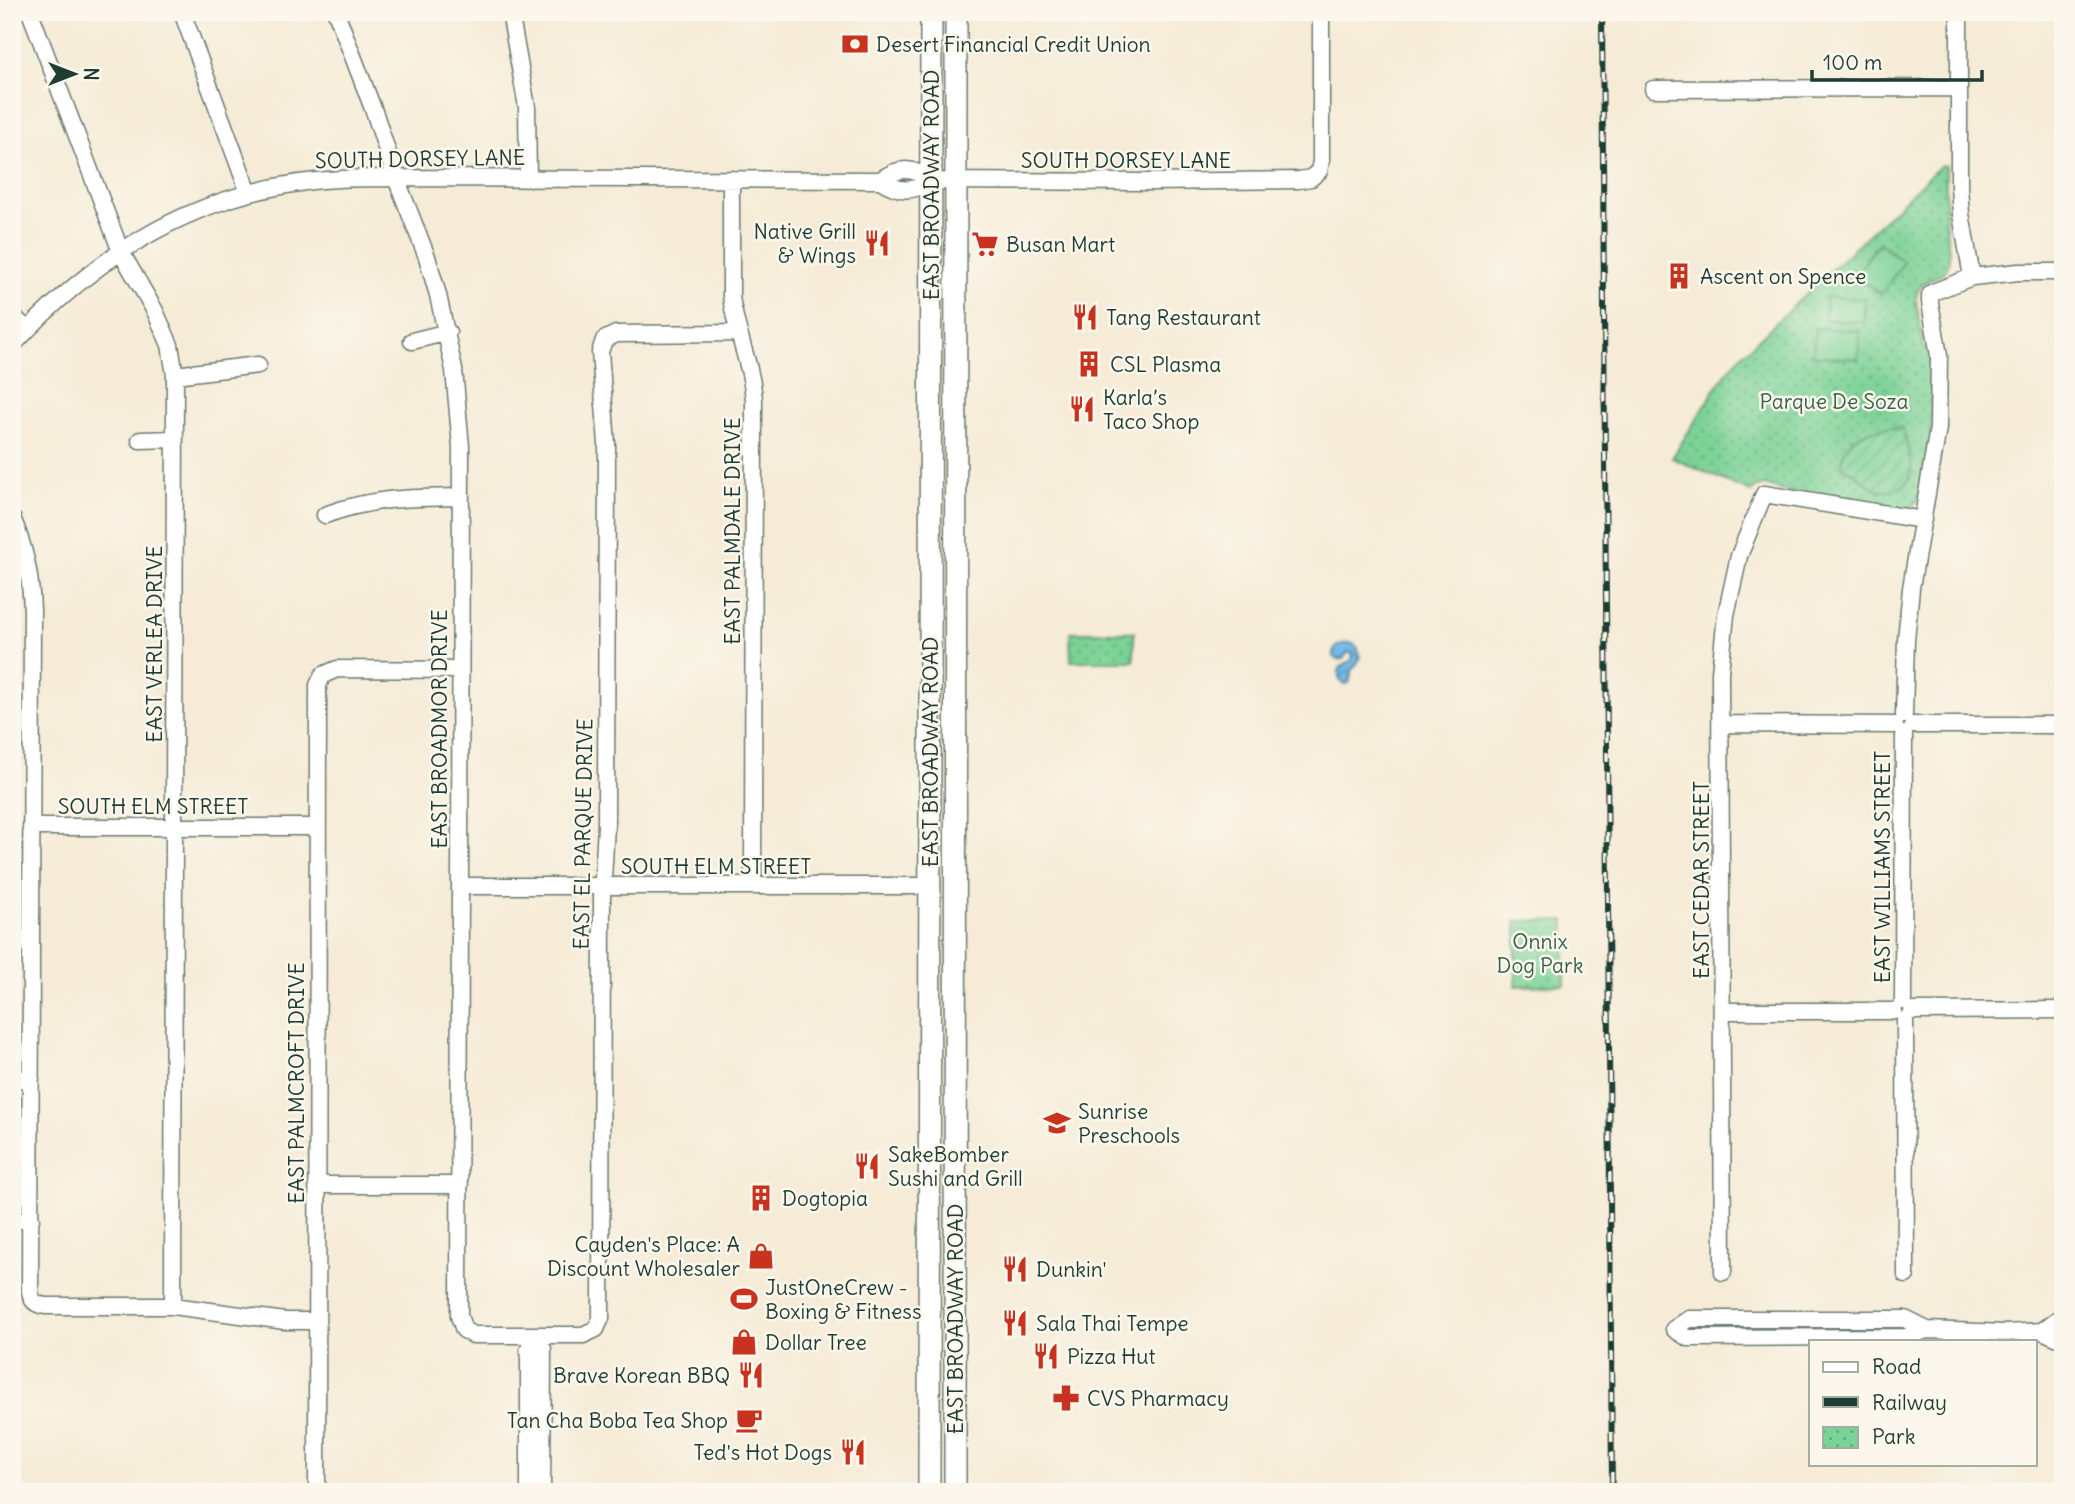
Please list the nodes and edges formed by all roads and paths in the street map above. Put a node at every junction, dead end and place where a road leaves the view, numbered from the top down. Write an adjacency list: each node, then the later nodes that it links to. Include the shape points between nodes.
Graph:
1 (30, 12): 17 (street, EAST VERLEA DRIVE)
2 (181, 12): 16 (street)
3 (337, 12): 11 (street, EAST BROADMOR DRIVE)
4 (510, 12): 12 (street, via 527,107)
5 (931, 12): 14 (main road, EAST BROADWAY ROAD)
6 (956, 12): 15 (main road, EAST BROADWAY ROAD)
7 (1321, 12): 15 (street, SOUTH DORSEY LANE, via 1321,161 1311,178)
8 (1959, 12): 9 (street)
9 (1959, 88): 10 (street); 19 (street, via 1959,187)
10 (1653, 89)
11 (396, 178): 12 (street, SOUTH DORSEY LANE); 16 (street, SOUTH DORSEY LANE, via 322,180); 22 (street, EAST BROADMOR DRIVE, via 430,267)
12 (528, 178): 13 (street, SOUTH DORSEY LANE)
13 (731, 179): 14 (street, SOUTH DORSEY LANE, via 880,180 894,189 918,189); 23 (street, EAST PALMDALE DRIVE, via 731,296)
14 (931, 181): 15 (street, SOUTH DORSEY LANE); 34 (main road, EAST BROADWAY ROAD)
15 (956, 181): 35 (main road, EAST BROADWAY ROAD)
16 (249, 193): 17 (street, SOUTH DORSEY LANE, via 166,224)
17 (121, 252): 21 (street, SOUTH DORSEY LANE, via 76,283); 27 (street, EAST VERLEA DRIVE, via 170,345)
18 (2063, 272): 19 (street)
19 (1972, 277): 33 (street, EAST WILLIAMS STREET, via 1930,295 1939,356 1939,407)
20 (12, 314): 21 (street)
21 (27, 330): 25 (street, SOUTH DORSEY LANE)
22 (447, 332): 24 (street); 30 (street, EAST BROADMOR DRIVE, via 458,407)
23 (739, 334): 44 (street, EAST PALMDALE DRIVE, via 754,401); 45 (street, EAST EL PARQUE DRIVE, via 622,334 604,340 600,352 607,444)
24 (412, 341)
25 (12, 346)
26 (258, 365): 27 (street)
27 (175, 374): 28 (street, EAST VERLEA DRIVE)
28 (175, 439): 29 (street); 41 (street, EAST VERLEA DRIVE)
29 (140, 440)
30 (461, 497): 31 (street, via 379,500); 36 (street, EAST BROADMOR DRIVE)
31 (325, 515)
32 (12, 518): 40 (street, via 25,552 31,590)
33 (1923, 520): 37 (street, EAST CEDAR STREET, via 1764,494 1739,556 1728,605 1722,641); 38 (street, EAST WILLIAMS STREET, via 1909,612)
34 (930, 535): 35 (main road); 46 (main road, EAST BROADWAY ROAD)
35 (956, 537): 47 (main road, EAST BROADWAY ROAD)
36 (460, 670): 42 (street, EAST PALMCROFT DRIVE, via 337,670 323,675 318,691); 43 (street, EAST BROADMOR DRIVE)
37 (1721, 724): 38 (street); 52 (street, EAST CEDAR STREET)
38 (1904, 725): 39 (street); 50 (street, EAST WILLIAMS STREET)
39 (2063, 725)
40 (31, 827): 41 (street, SOUTH ELM STREET); 49 (street)
41 (174, 827): 42 (street, SOUTH ELM STREET); 63 (street, EAST VERLEA DRIVE)
42 (317, 827): 55 (street, EAST PALMCROFT DRIVE)
43 (460, 886): 45 (street, SOUTH ELM STREET); 56 (street, EAST BROADMOR DRIVE)
44 (753, 886): 45 (street, SOUTH ELM STREET); 46 (street, SOUTH ELM STREET)
45 (602, 887): 66 (street, EAST EL PARQUE DRIVE, via 601,1312)
46 (930, 887): 47 (main road); 57 (main road, EAST BROADWAY ROAD)
47 (955, 887): 58 (main road, EAST BROADWAY ROAD)
48 (12, 939): 49 (street)
49 (32, 939): 54 (street)
50 (1904, 1010): 51 (street); 52 (street); 62 (street, EAST WILLIAMS STREET)
51 (2063, 1010)
52 (1723, 1011): 61 (street, EAST CEDAR STREET)
53 (12, 1079): 54 (street)
54 (31, 1079): 60 (street)
55 (317, 1185): 56 (street); 65 (street, EAST PALMCROFT DRIVE)
56 (460, 1185): 69 (street, EAST BROADMOR DRIVE, via 460,1316 464,1330 473,1335)
57 (930, 1206): 58 (main road); 74 (main road, EAST BROADWAY ROAD)
58 (955, 1207): 75 (main road, EAST BROADWAY ROAD)
59 (12, 1220): 60 (street)
60 (31, 1220): 63 (street, via 30,1290 34,1302 46,1306)
61 (1723, 1272)
62 (1906, 1275)
63 (173, 1306): 65 (street)
64 (2063, 1315): 68 (street)
65 (317, 1321): 71 (street, EAST PALMCROFT DRIVE)
66 (596, 1329): 69 (street, EAST BROADMOR DRIVE, via 583,1335)
67 (1927, 1330): 67 (street, via 1905,1319 1689,1319 1674,1329 1688,1338 1906,1338); 68 (street)
68 (2042, 1331): 70 (street)
69 (536, 1336): 72 (street, via 529,1349); 73 (street, via 542,1349)
70 (2063, 1340)
71 (317, 1492)
72 (529, 1492)
73 (542, 1492)
74 (929, 1492)
75 (954, 1492)

